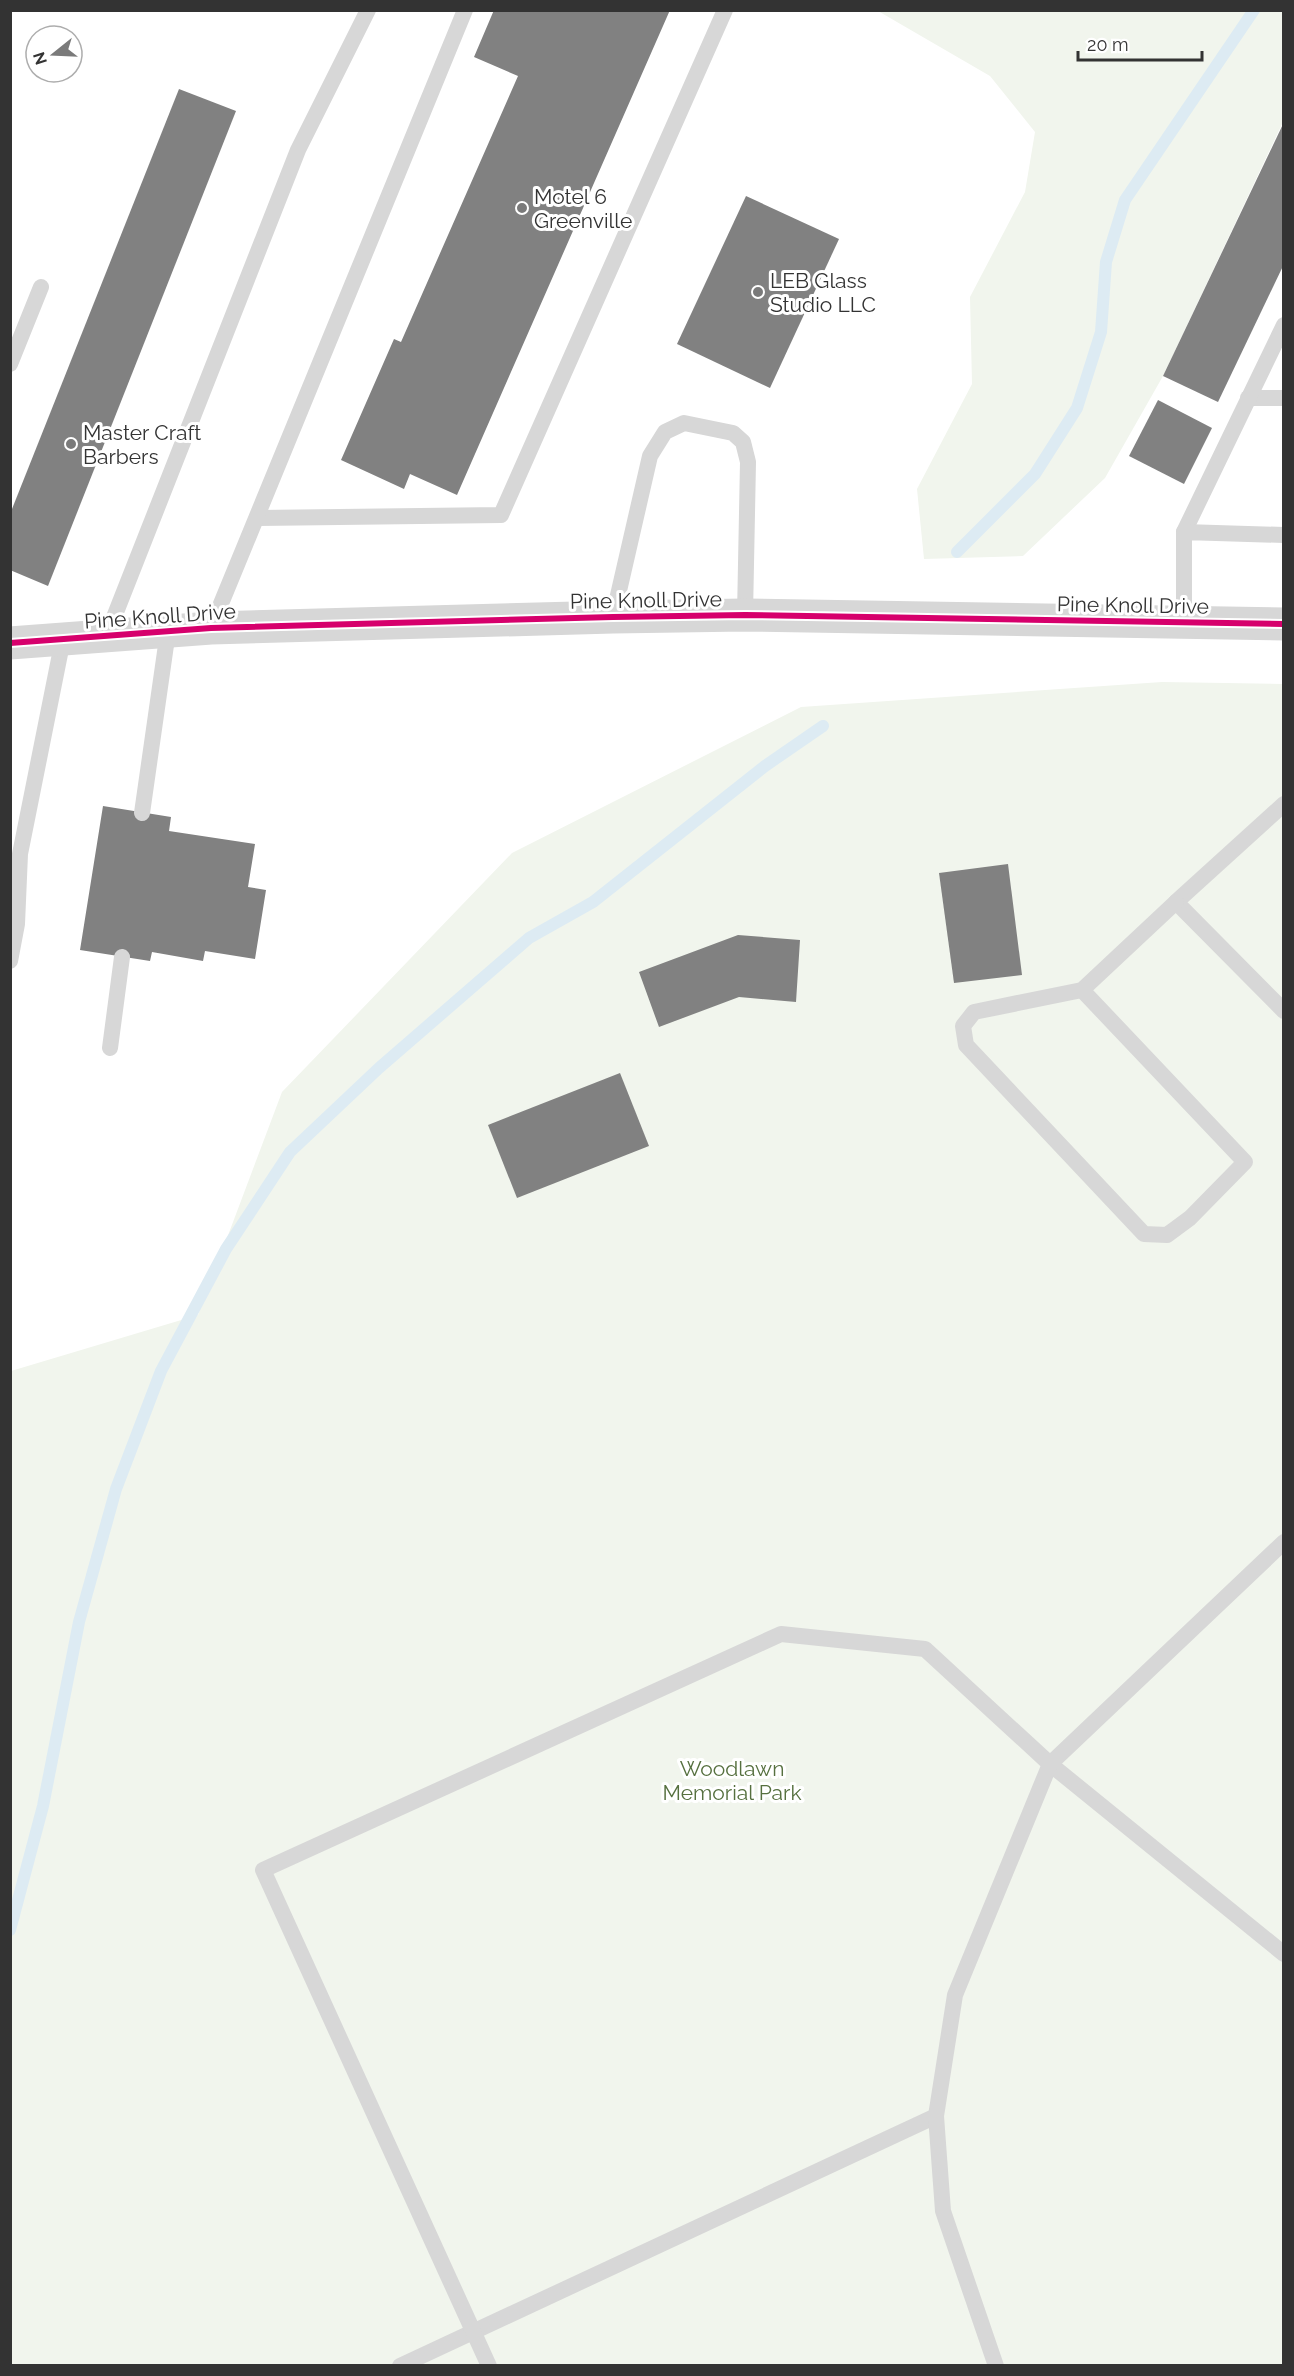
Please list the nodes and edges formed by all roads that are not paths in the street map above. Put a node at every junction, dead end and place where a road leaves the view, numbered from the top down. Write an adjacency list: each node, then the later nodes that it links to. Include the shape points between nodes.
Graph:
1 (368, 10): 18 (lane, via 298,150)
2 (465, 10): 9 (lane)
3 (724, 10): 9 (lane, via 501,515)
4 (41, 287): 6 (lane)
5 (1284, 325): 7 (lane)
6 (10, 364)
7 (1248, 398): 8 (lane); 10 (lane)
8 (1284, 398)
9 (258, 518): 16 (lane)
10 (1184, 532): 11 (lane); 14 (lane)
11 (1284, 535)
12 (745, 615): 13 (street, Pine Knoll Drive); 13 (lane, via 748,462 743,442 733,433 684,423 665,432 650,456); 14 (street, Pine Knoll Drive)
13 (613, 617): 16 (street, Pine Knoll Drive)
14 (1184, 622): 15 (street, Pine Knoll Drive)
15 (1284, 624)
16 (211, 627): 17 (street, Pine Knoll Drive)
17 (168, 631): 18 (street, Pine Knoll Drive); 22 (lane)
18 (107, 635): 19 (street, Pine Knoll Drive)
19 (63, 639): 20 (street, Pine Knoll Drive); 25 (lane, via 20,854 17,924)
20 (10, 643)
21 (1284, 804): 23 (lane)
22 (142, 813)
23 (1176, 902): 26 (lane); 27 (lane)
24 (122, 957): 28 (lane)
25 (10, 961)
26 (1082, 990): 26 (lane, via 974,1012 963,1026 966,1046 1144,1234 1167,1235 1190,1218 1245,1162)
27 (1284, 1011)
28 (110, 1048)
29 (1284, 1542): 30 (lane)
30 (1050, 1764): 31 (lane); 32 (lane, via 955,1995); 33 (lane, via 925,1650 781,1634 263,1870)
31 (1284, 1954)
32 (936, 2116): 33 (lane); 36 (lane, via 943,2211)
33 (474, 2333): 34 (lane); 35 (lane)
34 (400, 2366)
35 (489, 2366)
36 (996, 2366)

